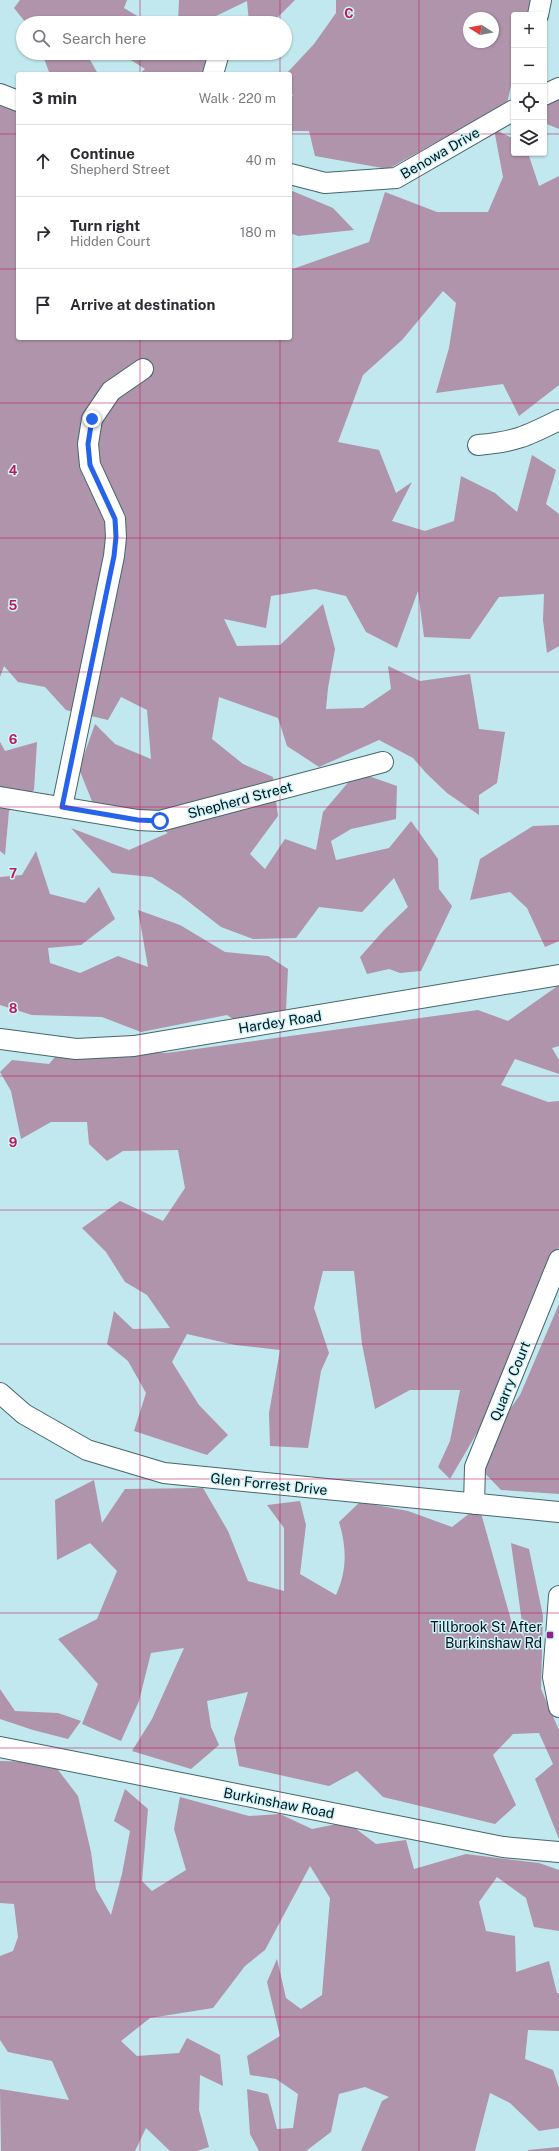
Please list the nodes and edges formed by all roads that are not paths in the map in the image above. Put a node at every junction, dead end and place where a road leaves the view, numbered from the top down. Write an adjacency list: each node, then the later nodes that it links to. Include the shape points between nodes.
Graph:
1 (541, 0): 2 (street)
2 (539, 12)
3 (217, 60): 4 (street)
4 (214, 72)
5 (559, 88): 7 (street)
6 (0, 94): 8 (street)
7 (547, 94)
8 (16, 100)
9 (511, 112): 10 (street, Benowa Drive, via 396,178 325,183)
10 (292, 175)
11 (143, 369): 16 (street, via 111,392 92,419 88,444 90,465 115,519 116,537)
12 (559, 420): 13 (street, via 523,438 504,443)
13 (478, 445)
14 (383, 762): 16 (street, Shepherd Street, via 160,821 138,820)
15 (0, 797): 16 (street, Shepherd Street)
16 (62, 807)
17 (559, 975): 18 (street, Hardey Road, via 134,1046 76,1049)
18 (0, 1039)
19 (559, 1260): 21 (street, Quarry Court, via 475,1467)
20 (0, 1393): 21 (street, Glen Forrest Drive, via 24,1414 87,1450 164,1473)
21 (474, 1504): 22 (street, Glen Forrest Drive)
22 (559, 1512)
23 (559, 1596): 24 (street, via 553,1677)
24 (559, 1707)
25 (0, 1747): 26 (street, Burkinshaw Road, via 503,1847)
26 (559, 1852)

